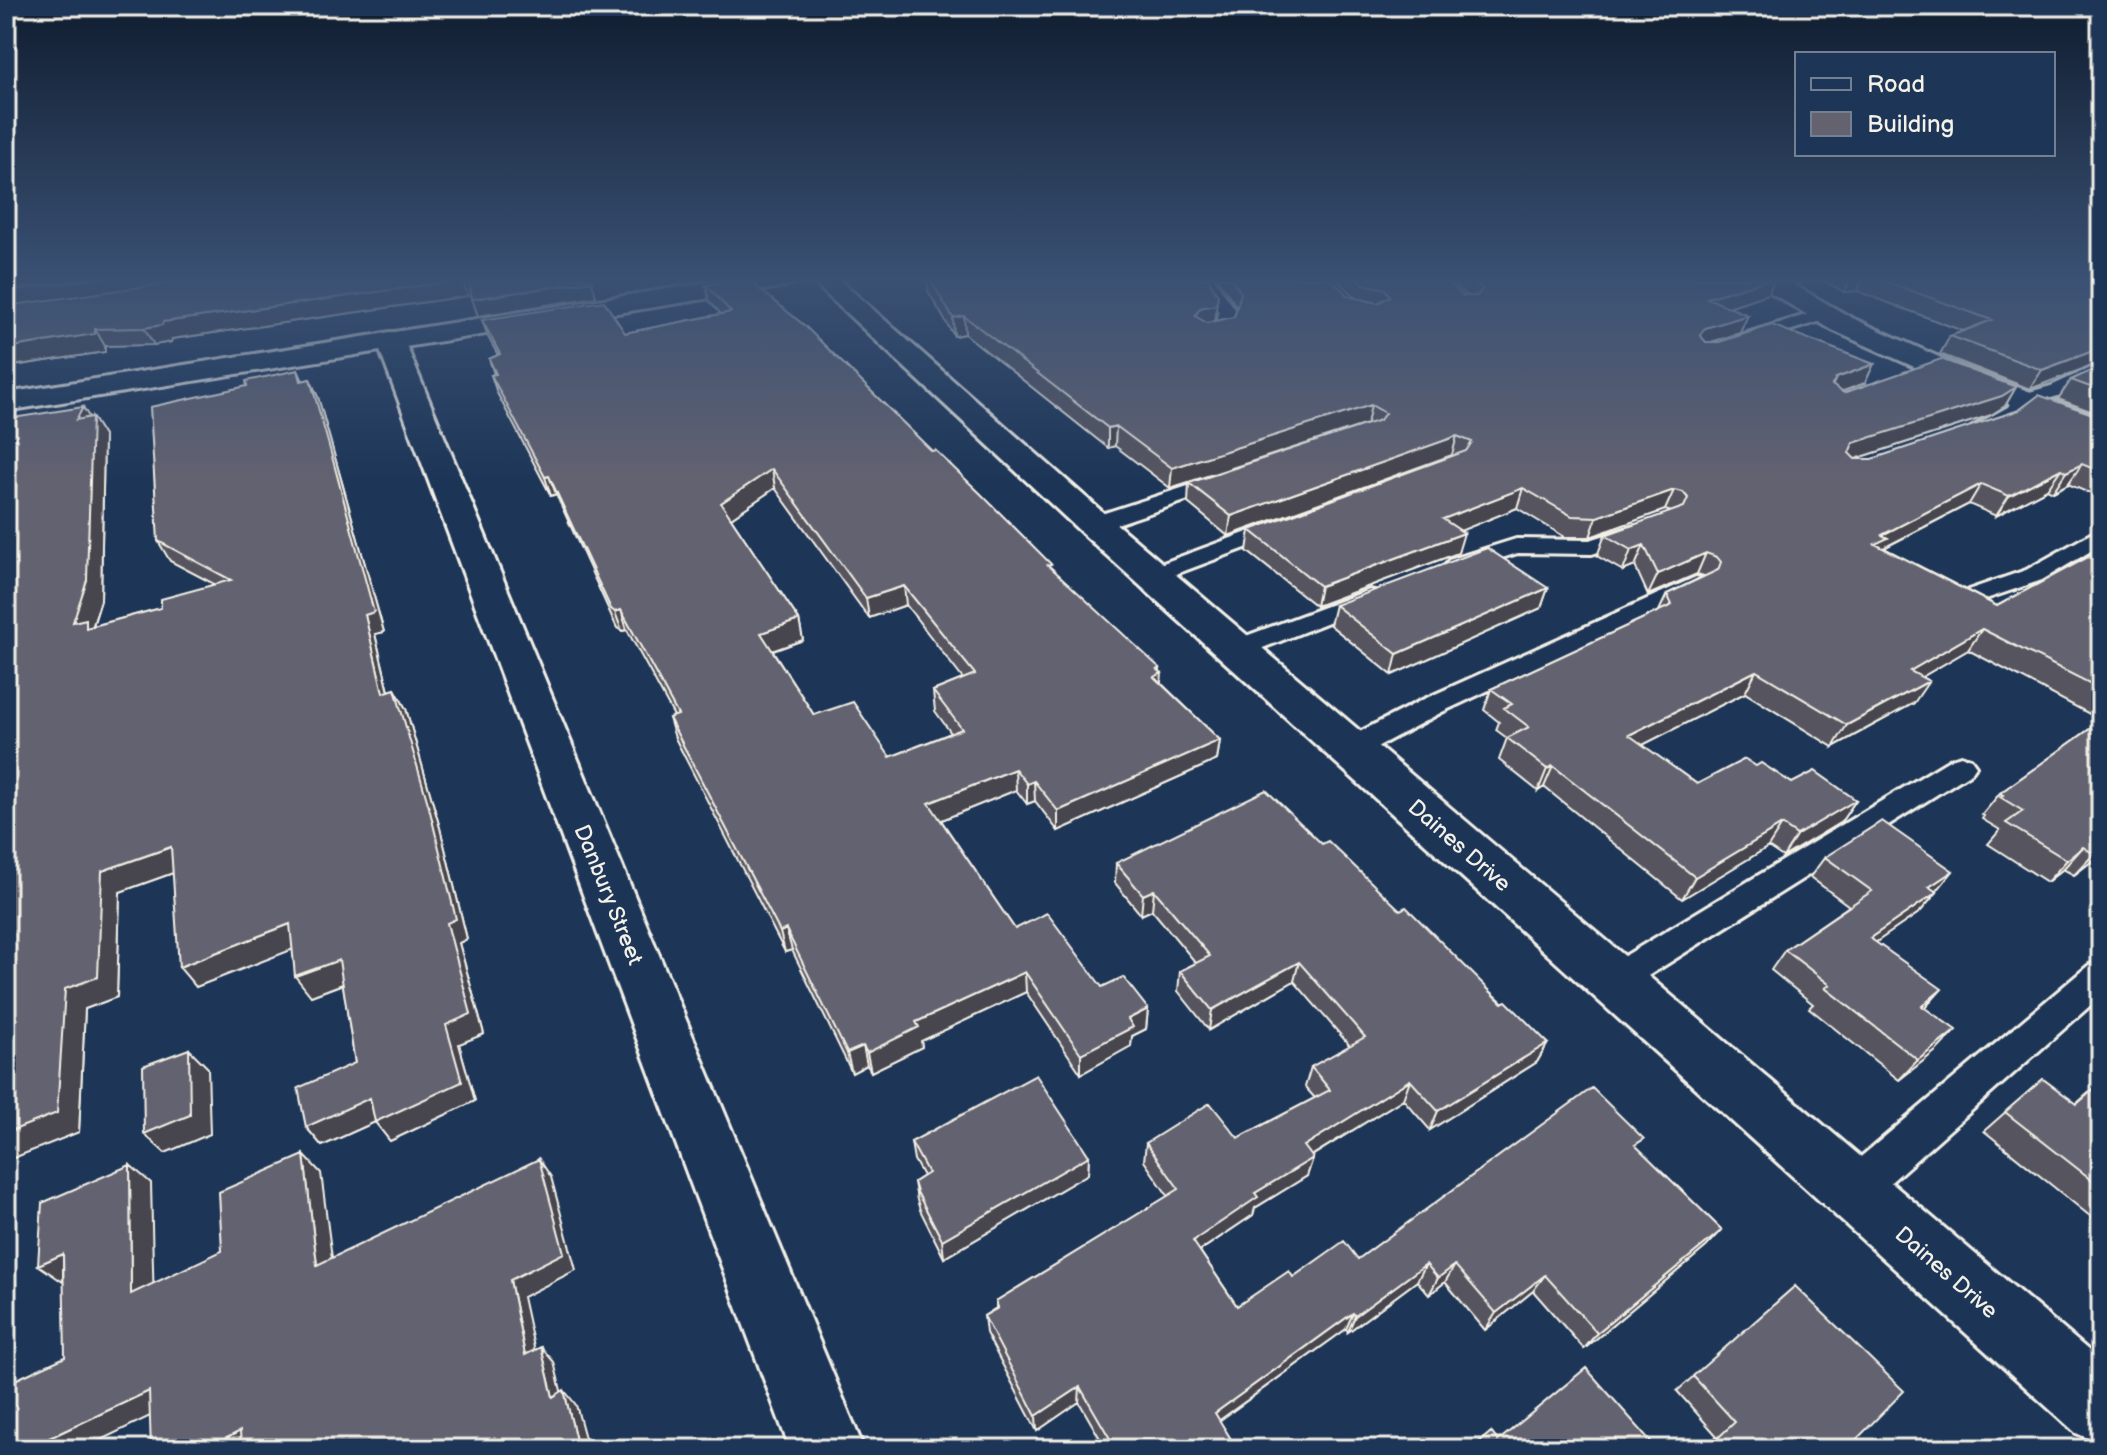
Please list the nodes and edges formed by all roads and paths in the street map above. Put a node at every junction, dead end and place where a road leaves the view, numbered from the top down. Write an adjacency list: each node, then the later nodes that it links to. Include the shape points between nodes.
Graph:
1 (353, 346): 9 (street)
2 (392, 346): 29 (street, Danbury Street)
3 (897, 346): 14 (street, Daines Drive)
4 (1892, 346): 5 (street)
5 (1935, 366): 7 (lane); 8 (street)
6 (2101, 369): 8 (lane)
7 (1907, 377)
8 (2022, 400): 10 (street); 11 (lane, via 1999,422)
9 (6, 402)
10 (2101, 429)
11 (1969, 431)
12 (1247, 473): 14 (lane)
13 (1299, 521): 17 (lane)
14 (1094, 524): 17 (street, Daines Drive)
15 (1653, 525): 18 (lane, via 1592,547 1500,549)
16 (2101, 535): 21 (lane, via 2034,575)
17 (1152, 575): 22 (street, Daines Drive)
18 (1429, 575)
19 (1696, 584): 23 (lane)
20 (1387, 591): 22 (lane)
21 (1977, 595)
22 (1236, 649): 23 (street, Daines Drive)
23 (1350, 749): 26 (street, Daines Drive)
24 (1961, 766): 26 (lane)
25 (2101, 975): 27 (lane)
26 (1612, 981): 27 (street, Daines Drive)
27 (1852, 1190): 28 (street, Daines Drive)
28 (2101, 1408)
29 (827, 1449)

